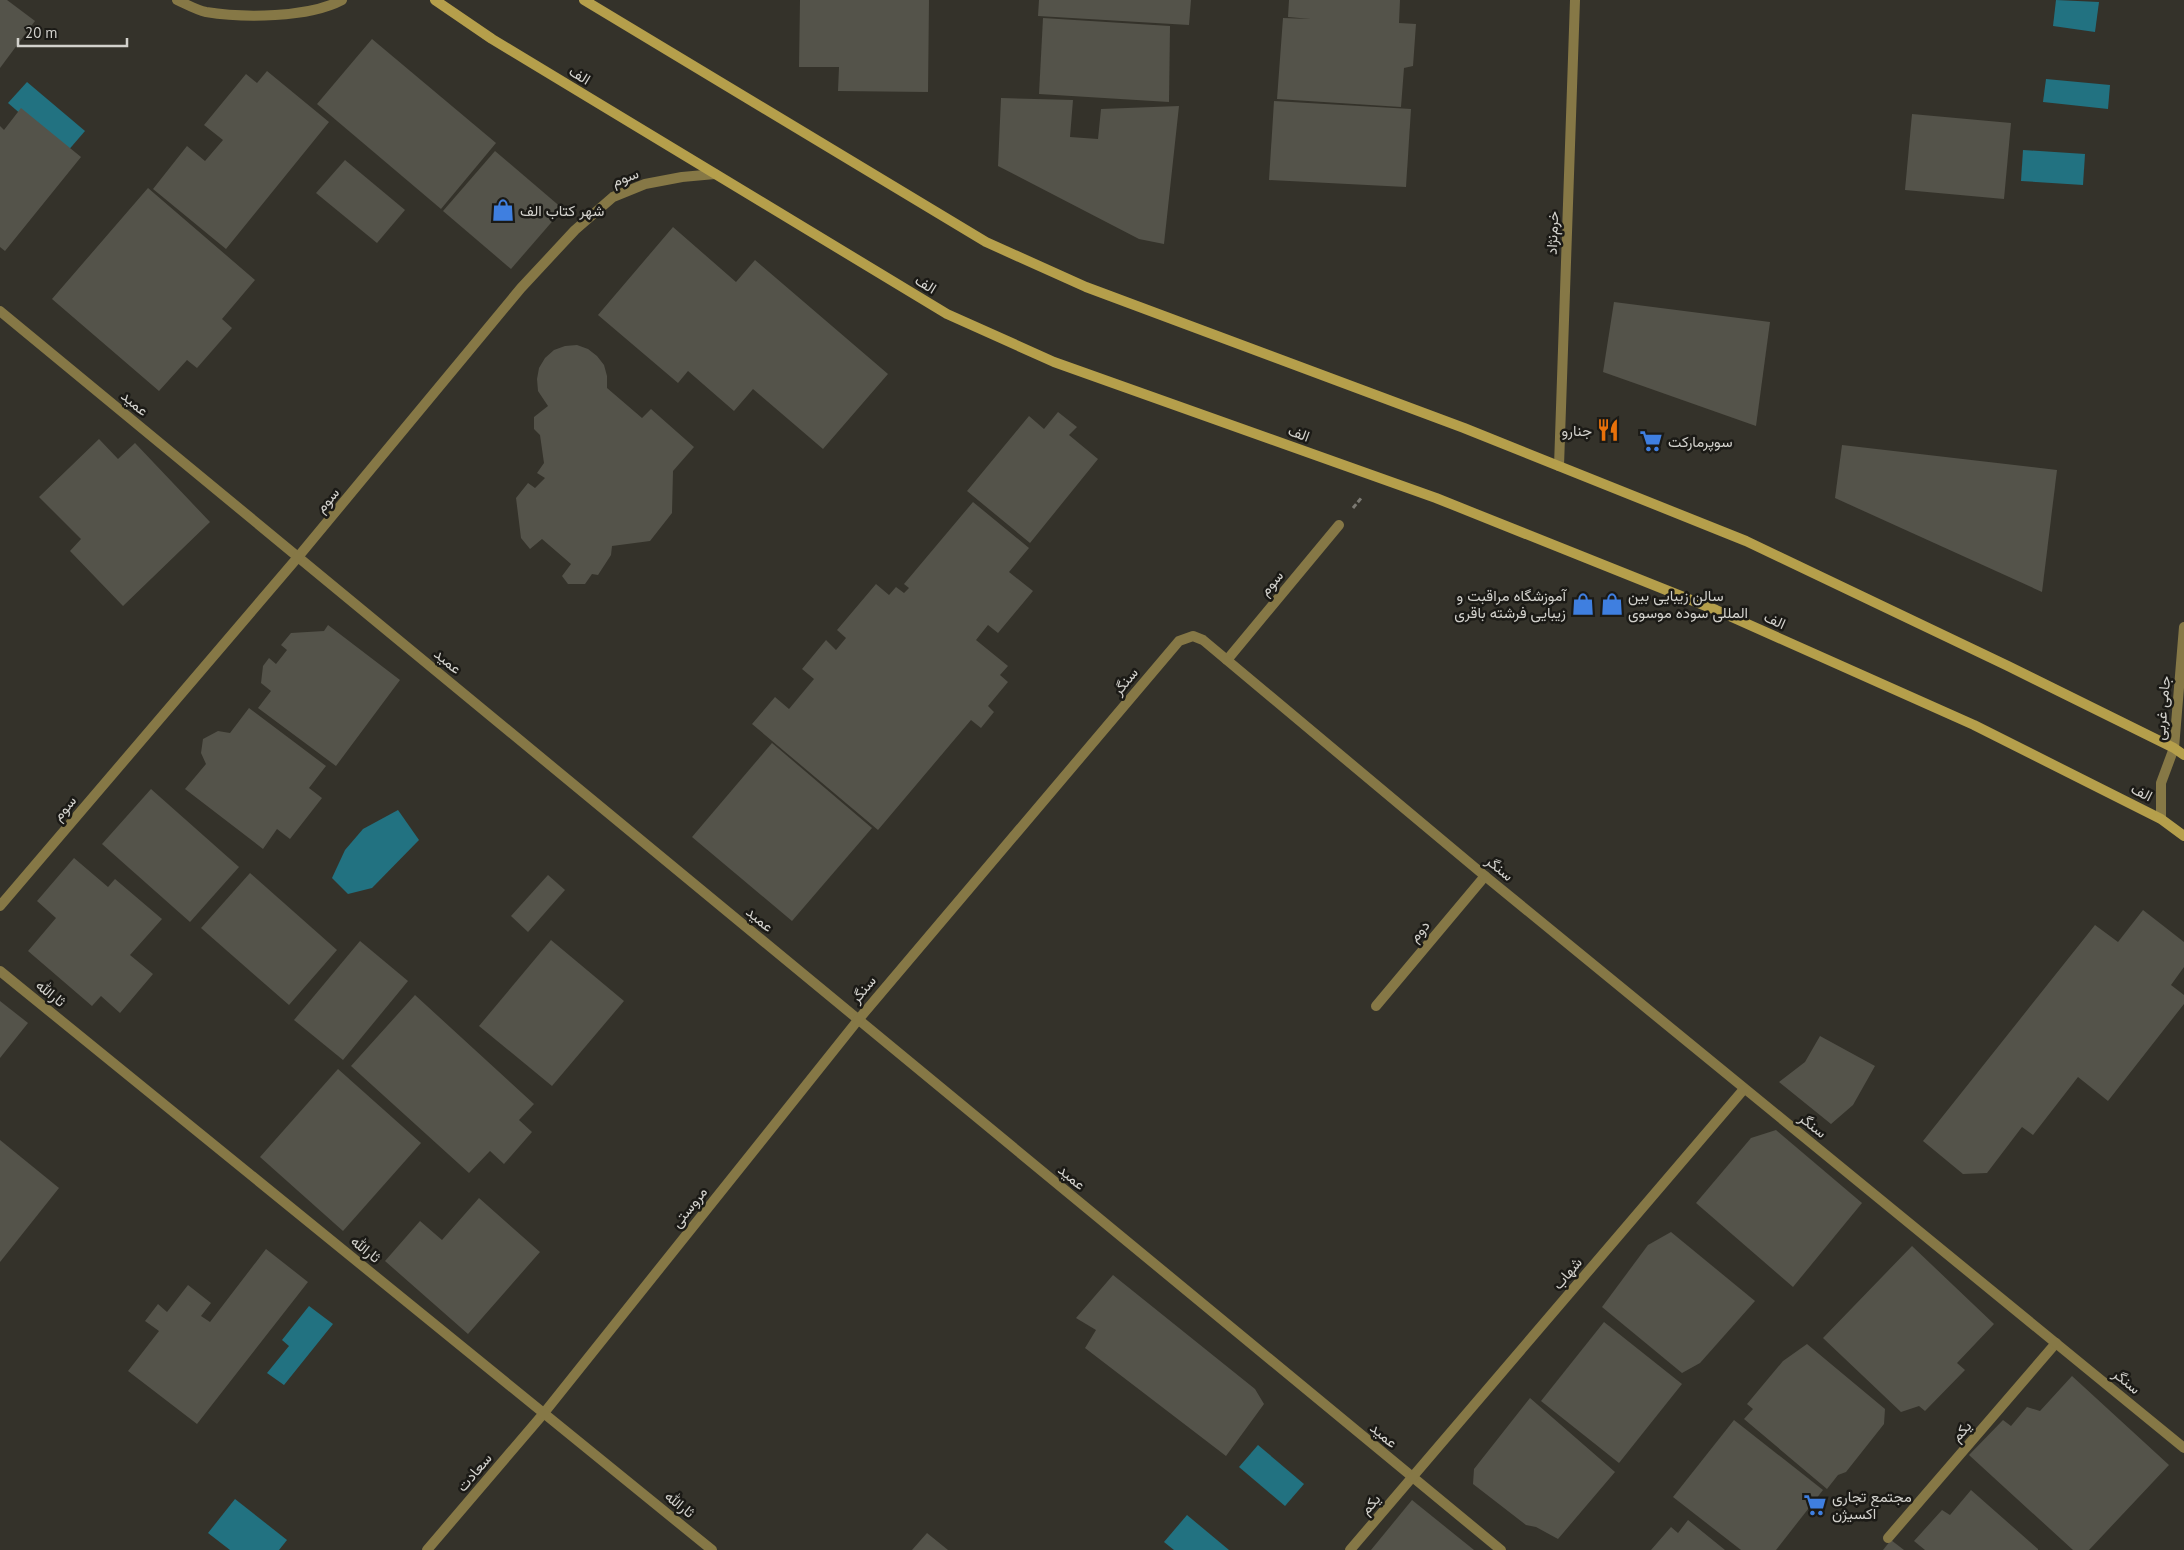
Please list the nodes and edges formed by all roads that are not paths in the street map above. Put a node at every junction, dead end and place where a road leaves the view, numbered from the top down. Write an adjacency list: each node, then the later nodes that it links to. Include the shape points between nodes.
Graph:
1 (177, 0): 2 (street, via 204,12 263,16 329,7)
2 (342, 0)
3 (435, 0): 6 (main road, الف, via 492,39)
4 (584, 0): 8 (main road, via 986,242 1086,287)
5 (1575, 0): 8 (street, خرم‌نژاد)
6 (715, 174): 10 (street, سوم, via 645,184 613,197 575,230 521,288); 15 (main road, الف, via 947,314 1054,362 1436,498 1725,614 1974,725)
7 (0, 311): 10 (street, عمید)
8 (1559, 466): 13 (main road, via 1746,542)
9 (1339, 526): 12 (street, سوم)
10 (298, 557): 18 (street, سوم); 21 (street, عمید)
11 (2184, 628): 13 (street, جامی غربی)
12 (1227, 660): 17 (street, سنگر); 21 (street, سنگر, via 1204,640 1193,636 1178,641)
13 (2174, 748): 14 (main road); 15 (street, جامی غربی, via 2161,783)
14 (2184, 755)
15 (2161, 819): 16 (main road, الف)
16 (2184, 836)
17 (1485, 876): 20 (street, دوم); 22 (street, سنگر)
18 (0, 906)
19 (0, 970): 24 (street, ثارالله)
20 (1376, 1006)
21 (858, 1020): 24 (street, مروستی); 26 (street, عمید)
22 (1744, 1089): 23 (street, سنگر); 26 (street, شهاب)
23 (2056, 1343): 25 (street, سنگر); 27 (street, یکم)
24 (544, 1413): 28 (street, سعادت); 29 (street, ثارالله)
25 (2184, 1448)
26 (1413, 1478): 30 (street, یکم); 31 (street, عمید)
27 (1888, 1538)
28 (427, 1550)
29 (712, 1550)
30 (1350, 1550)
31 (1500, 1550)

